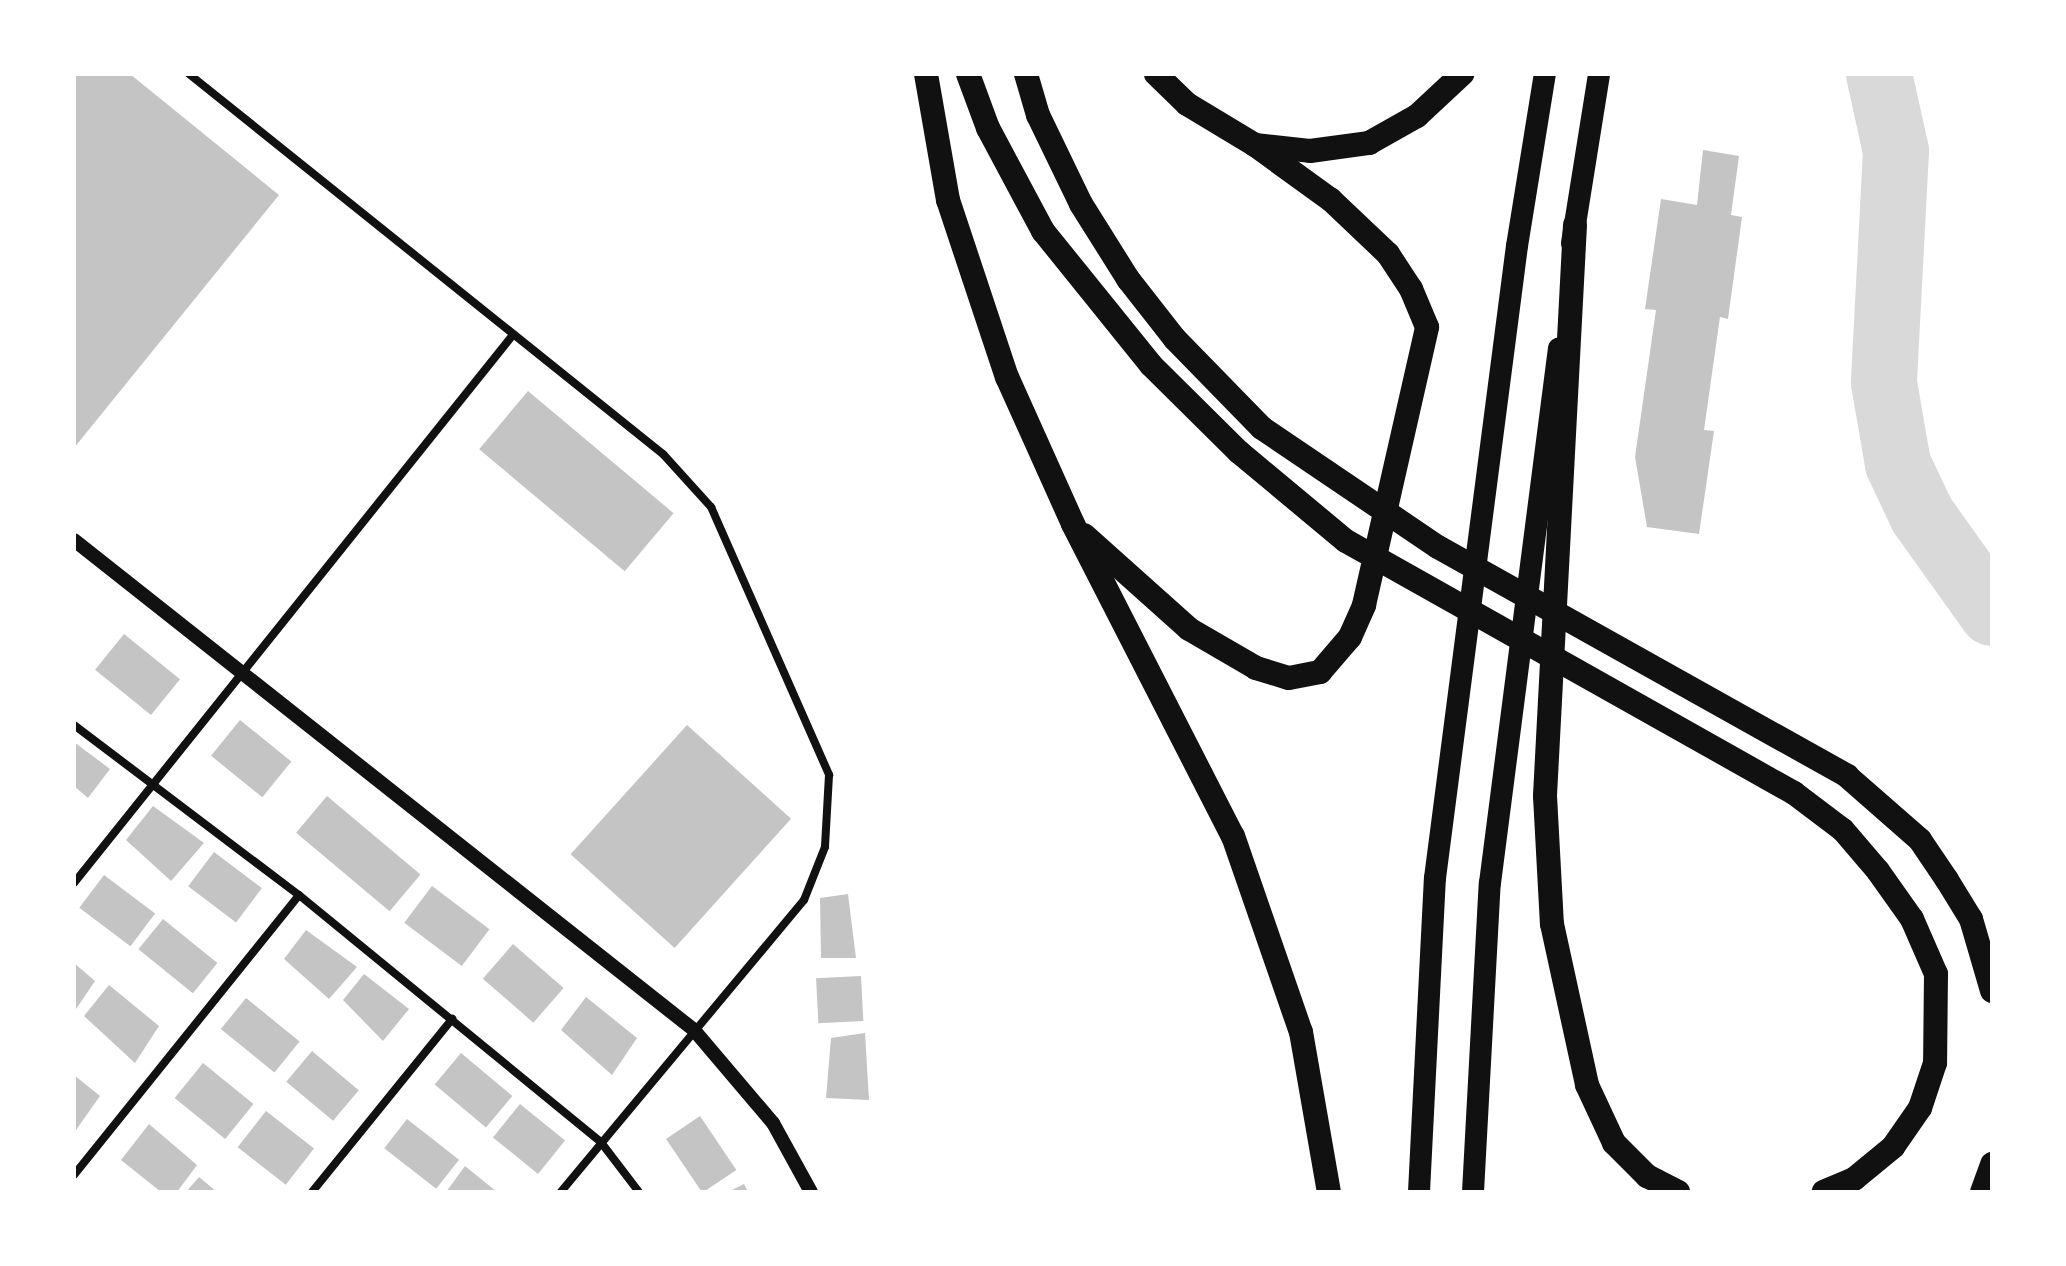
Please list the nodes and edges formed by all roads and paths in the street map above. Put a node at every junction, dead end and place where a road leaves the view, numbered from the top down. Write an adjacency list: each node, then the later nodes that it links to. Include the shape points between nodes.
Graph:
1 (189, 74): 11 (street)
2 (926, 74): 12 (highway, via 948,200 1007,377)
3 (968, 74): 33 (highway, via 988,128 1043,231 1091,295 1239,452 1346,541 1794,793 1843,830 1912,919 1936,974 1935,1063 1920,1108 1893,1147 1854,1179)
4 (1026, 74): 19 (highway, via 1038,115 1081,204 1128,279 1175,339 1262,428 1360,498 1847,776 1920,840 1971,919)
5 (1156, 74): 9 (highway, via 1187,104)
6 (1462, 74): 9 (highway, via 1417,116 1369,143 1310,151)
7 (1545, 74): 30 (highway, via 1517,246 1435,878)
8 (1599, 74): 10 (highway)
9 (1255, 145): 12 (highway, via 1331,200 1388,254 1427,327 1364,605 1350,637 1320,672 1289,678 1256,668 1189,629)
10 (1575, 225): 31 (highway, via 1490,883); 32 (highway, via 1545,796 1552,924 1587,1085 1614,1143 1647,1176)
11 (512, 336): 14 (street); 21 (street, via 663,454 711,507 829,775 825,847 804,900)
12 (1073, 524): 29 (highway, via 1233,836 1301,1032)
13 (74, 540): 14 (street)
14 (240, 675): 16 (street); 21 (street)
15 (74, 725): 16 (street)
16 (151, 785): 17 (street); 18 (street)
17 (74, 883)
18 (299, 895): 20 (street); 24 (street)
19 (1992, 991)
20 (452, 1019): 22 (street); 25 (street)
21 (694, 1030): 22 (street); 28 (street, via 773,1123)
22 (600, 1141): 26 (street); 27 (street)
23 (1992, 1164): 34 (highway)
24 (74, 1175)
25 (312, 1192)
26 (561, 1192)
27 (639, 1192)
28 (811, 1192)
29 (1329, 1192)
30 (1419, 1192)
31 (1473, 1192)
32 (1678, 1192)
33 (1824, 1192)
34 (1982, 1192)

